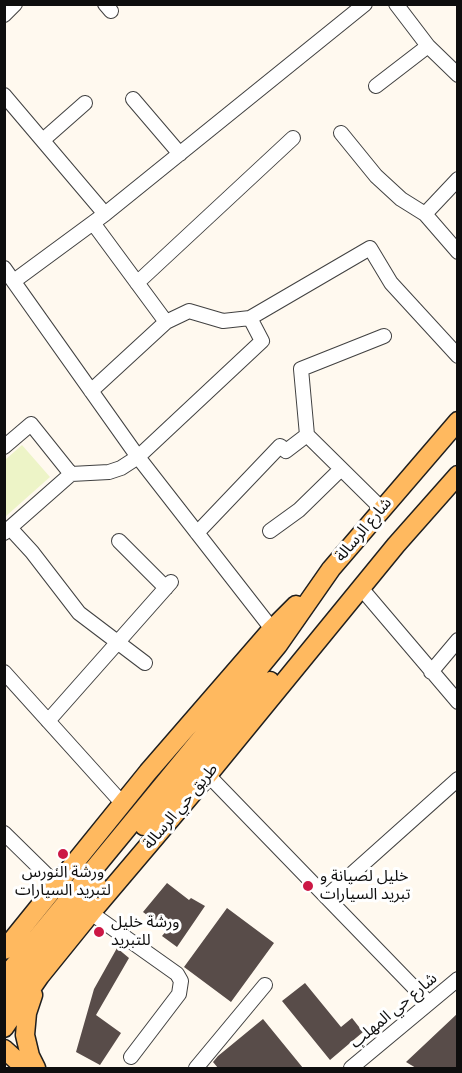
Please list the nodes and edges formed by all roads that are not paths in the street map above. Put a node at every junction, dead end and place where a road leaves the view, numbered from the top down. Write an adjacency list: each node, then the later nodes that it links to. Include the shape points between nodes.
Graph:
1 (15, 4): 4 (street)
2 (365, 4): 14 (street)
3 (396, 4): 5 (street)
4 (4, 15)
5 (428, 46): 6 (street); 7 (street)
6 (458, 75)
7 (376, 86)
8 (4, 95): 13 (street)
9 (133, 99): 14 (street)
10 (85, 103): 13 (street)
11 (341, 133): 17 (street, via 376,176)
12 (293, 138): 22 (street)
13 (43, 140): 16 (street)
14 (180, 154): 16 (street)
15 (458, 179): 17 (street)
16 (105, 214): 18 (street)
17 (425, 214): 19 (street)
18 (93, 224): 21 (street); 22 (street)
19 (458, 252)
20 (4, 268): 21 (street)
21 (14, 281): 27 (street)
22 (137, 283): 24 (street)
23 (250, 318): 24 (street, via 223,321 189,311); 26 (street, via 370,248 391,283); 31 (street, via 262,341)
24 (166, 322): 27 (street)
25 (384, 336): 29 (street, via 301,369)
26 (458, 356)
27 (91, 391): 31 (street)
28 (458, 421): 35 (main road, شارع الرسالة)
29 (307, 435): 32 (street); 38 (street, via 286,451 280,446)
30 (4, 447): 33 (street, via 31,424)
31 (138, 457): 33 (street, via 109,472); 38 (street)
32 (341, 469): 35 (street); 37 (street, via 299,510)
33 (71, 474): 36 (street)
34 (458, 475): 40 (main road, طريق حي الرسالة)
35 (382, 509): 41 (main road, شارع الرسالة)
36 (7, 531): 43 (street, via 32,552 79,613)
37 (270, 531)
38 (197, 533): 41 (street)
39 (118, 541): 43 (street, via 168,585)
40 (361, 588): 46 (street); 49 (main road, طريق حي الرسالة); 61 (main road, طريق حي الرسالة, via 300,648 212,746)
41 (275, 637): 51 (main road); 58 (main road, طريق حي الرسالة)
42 (458, 640): 46 (street)
43 (117, 643): 44 (street); 48 (street)
44 (145, 663)
45 (4, 672): 48 (street)
46 (431, 672): 47 (street)
47 (458, 702)
48 (48, 721): 51 (street)
49 (208, 775): 54 (street); 55 (main road, طريق حي الرسالة)
50 (458, 778): 54 (street)
51 (123, 804): 53 (main road)
52 (4, 833): 53 (street)
53 (57, 885): 56 (main road)
54 (326, 897): 62 (street)
55 (91, 913): 57 (main road, طريق حي الرسالة); 65 (street, via 177,974 181,981 179,994)
56 (5, 947)
57 (40, 976): 63 (main road, طريق حي الرسالة); 67 (main road, via 25,1025 27,1045)
58 (4, 978)
59 (458, 979): 62 (street, شارع حي المهلب)
60 (265, 985): 68 (street)
61 (4, 1002)
62 (429, 1003): 69 (street, شارع حي المهلب)
63 (4, 1028)
64 (4, 1049): 66 (main road)
65 (131, 1057)
66 (25, 1068)
67 (36, 1068)
68 (196, 1068)
69 (353, 1068)

